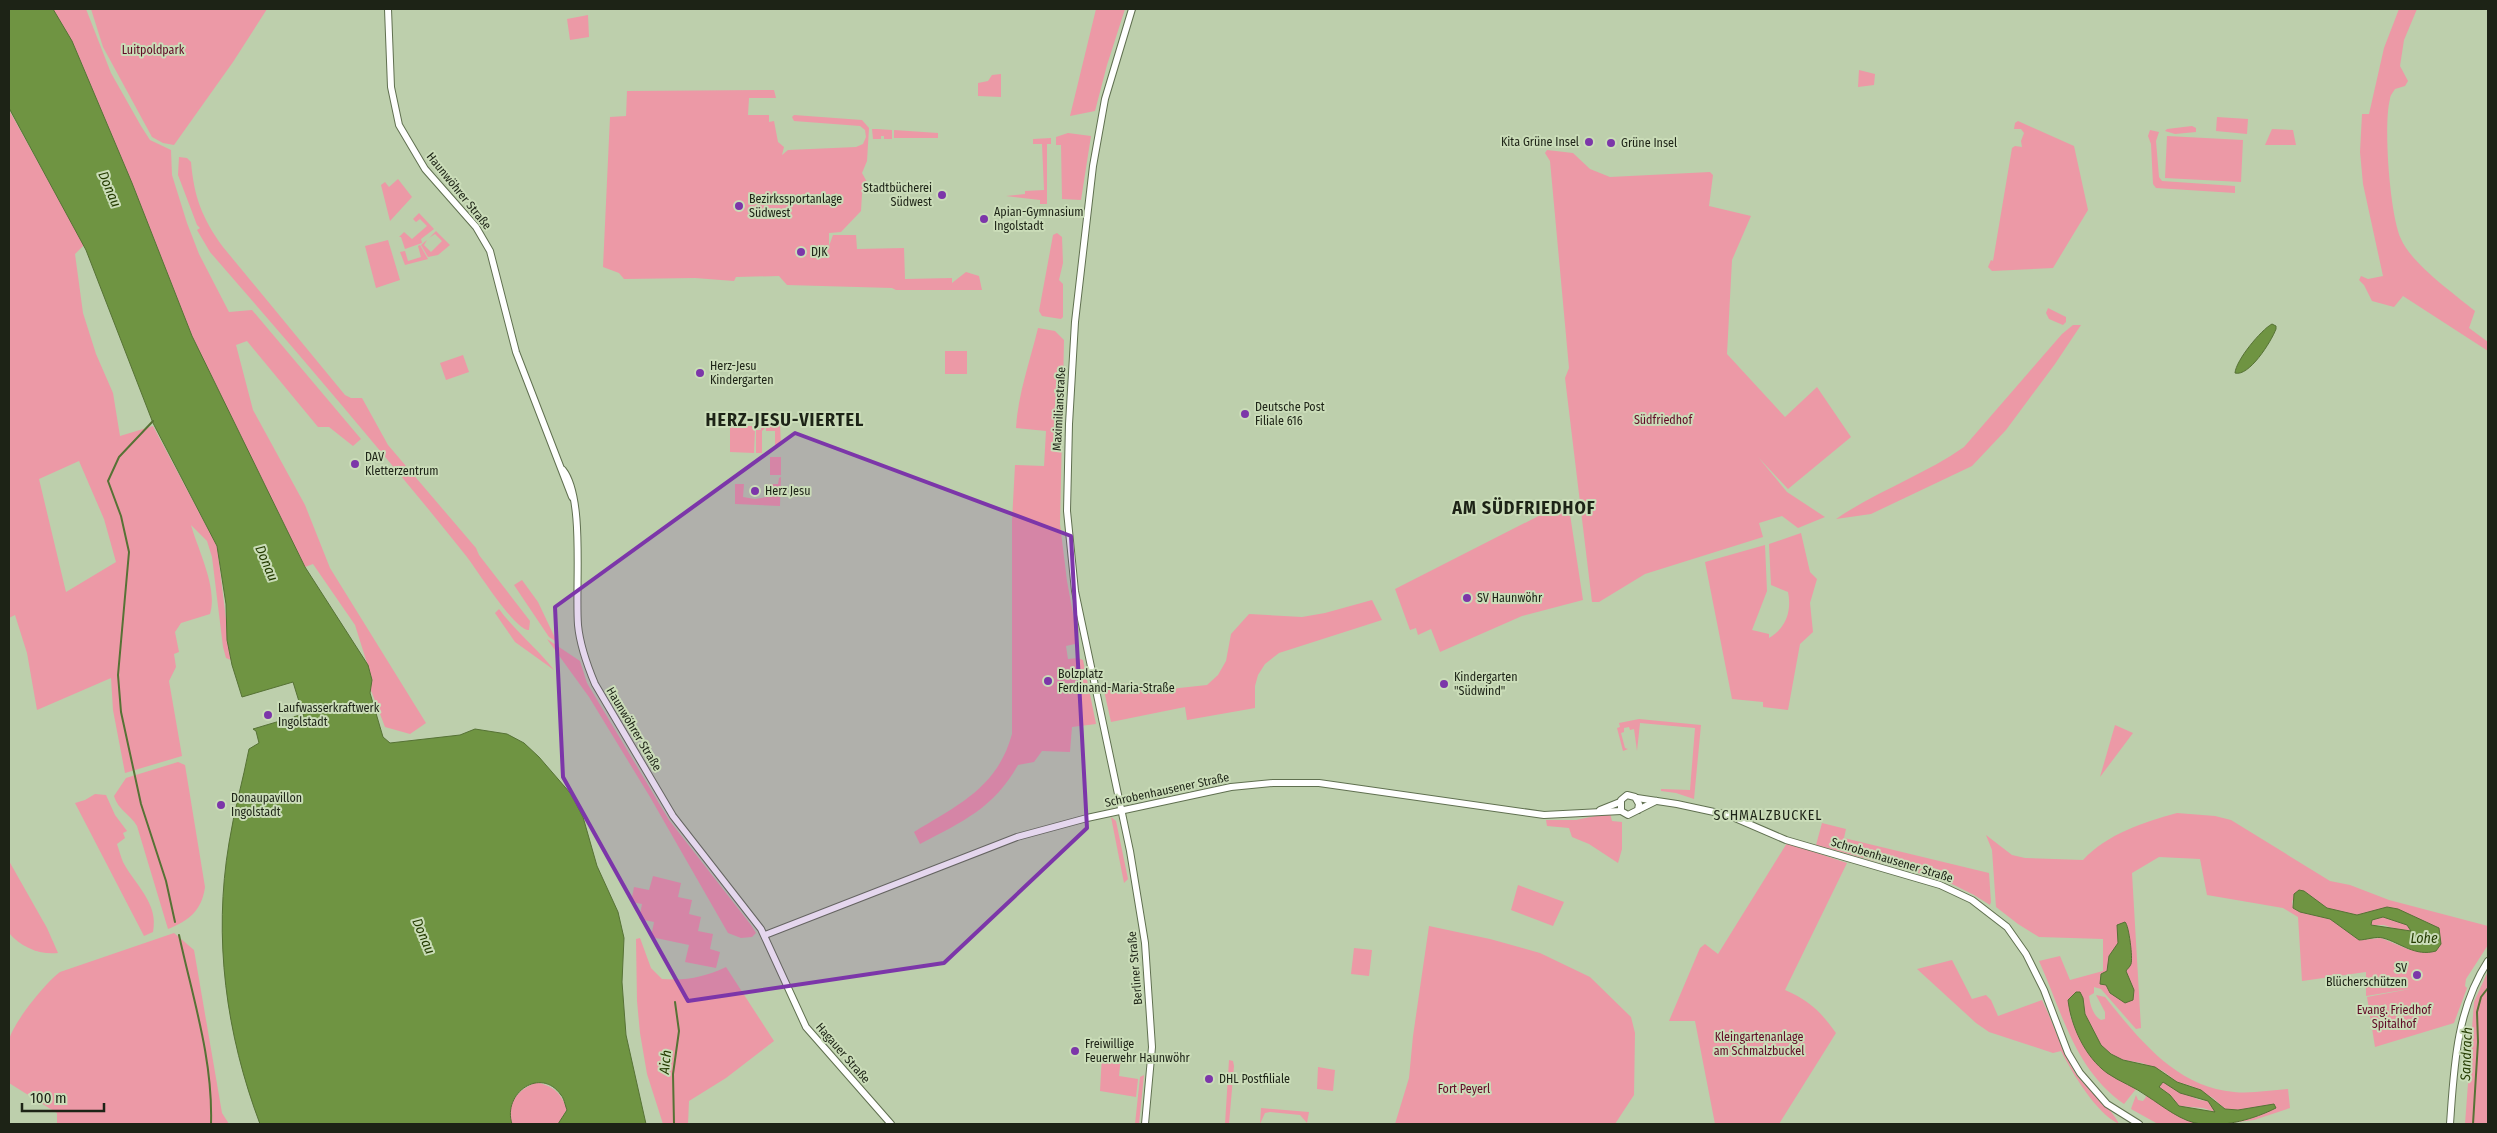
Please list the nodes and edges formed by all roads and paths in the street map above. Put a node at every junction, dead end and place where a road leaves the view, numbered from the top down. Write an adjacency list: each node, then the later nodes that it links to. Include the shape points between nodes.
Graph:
1 (388, 9): 10 (street, Haunwöhrer Straße, via 391,87 399,125 425,169 473,223 485,242 516,352 571,484 580,637 586,663 595,684 673,816)
2 (1132, 9): 6 (street, Maximilianstraße, via 1107,92 1093,166 1075,322 1068,424 1067,511 1075,590)
3 (1637, 798): 4 (street, via 1628,795); 5 (street, Schrobenhausener Straße); 8 (street)
4 (1620, 802): 7 (street); 9 (street, Schrobenhausener Straße)
5 (1656, 802): 8 (street); 14 (street, Schrobenhausener Straße, via 1728,815 1786,840 1940,885 1980,905 2007,927 2026,954 2044,990 2068,1053 2080,1073 2107,1104)
6 (1122, 810): 9 (street, Schrobenhausener Straße, via 1231,787 1297,783 1333,785 1544,815); 10 (street, Schrobenhausener Straße, via 1001,843); 13 (street, Berliner Straße, via 1149,984 1152,1047)
7 (1621, 810): 8 (street, via 1628,815); 9 (street, Schrobenhausener Straße)
8 (1638, 810)
9 (1592, 813)
10 (765, 935): 12 (street, Hagauer Straße, via 806,1027)
11 (2488, 961): 15 (street, via 2474,986 2458,1034)
12 (891, 1124)
13 (1145, 1124)
14 (2139, 1124)
15 (2450, 1124)

